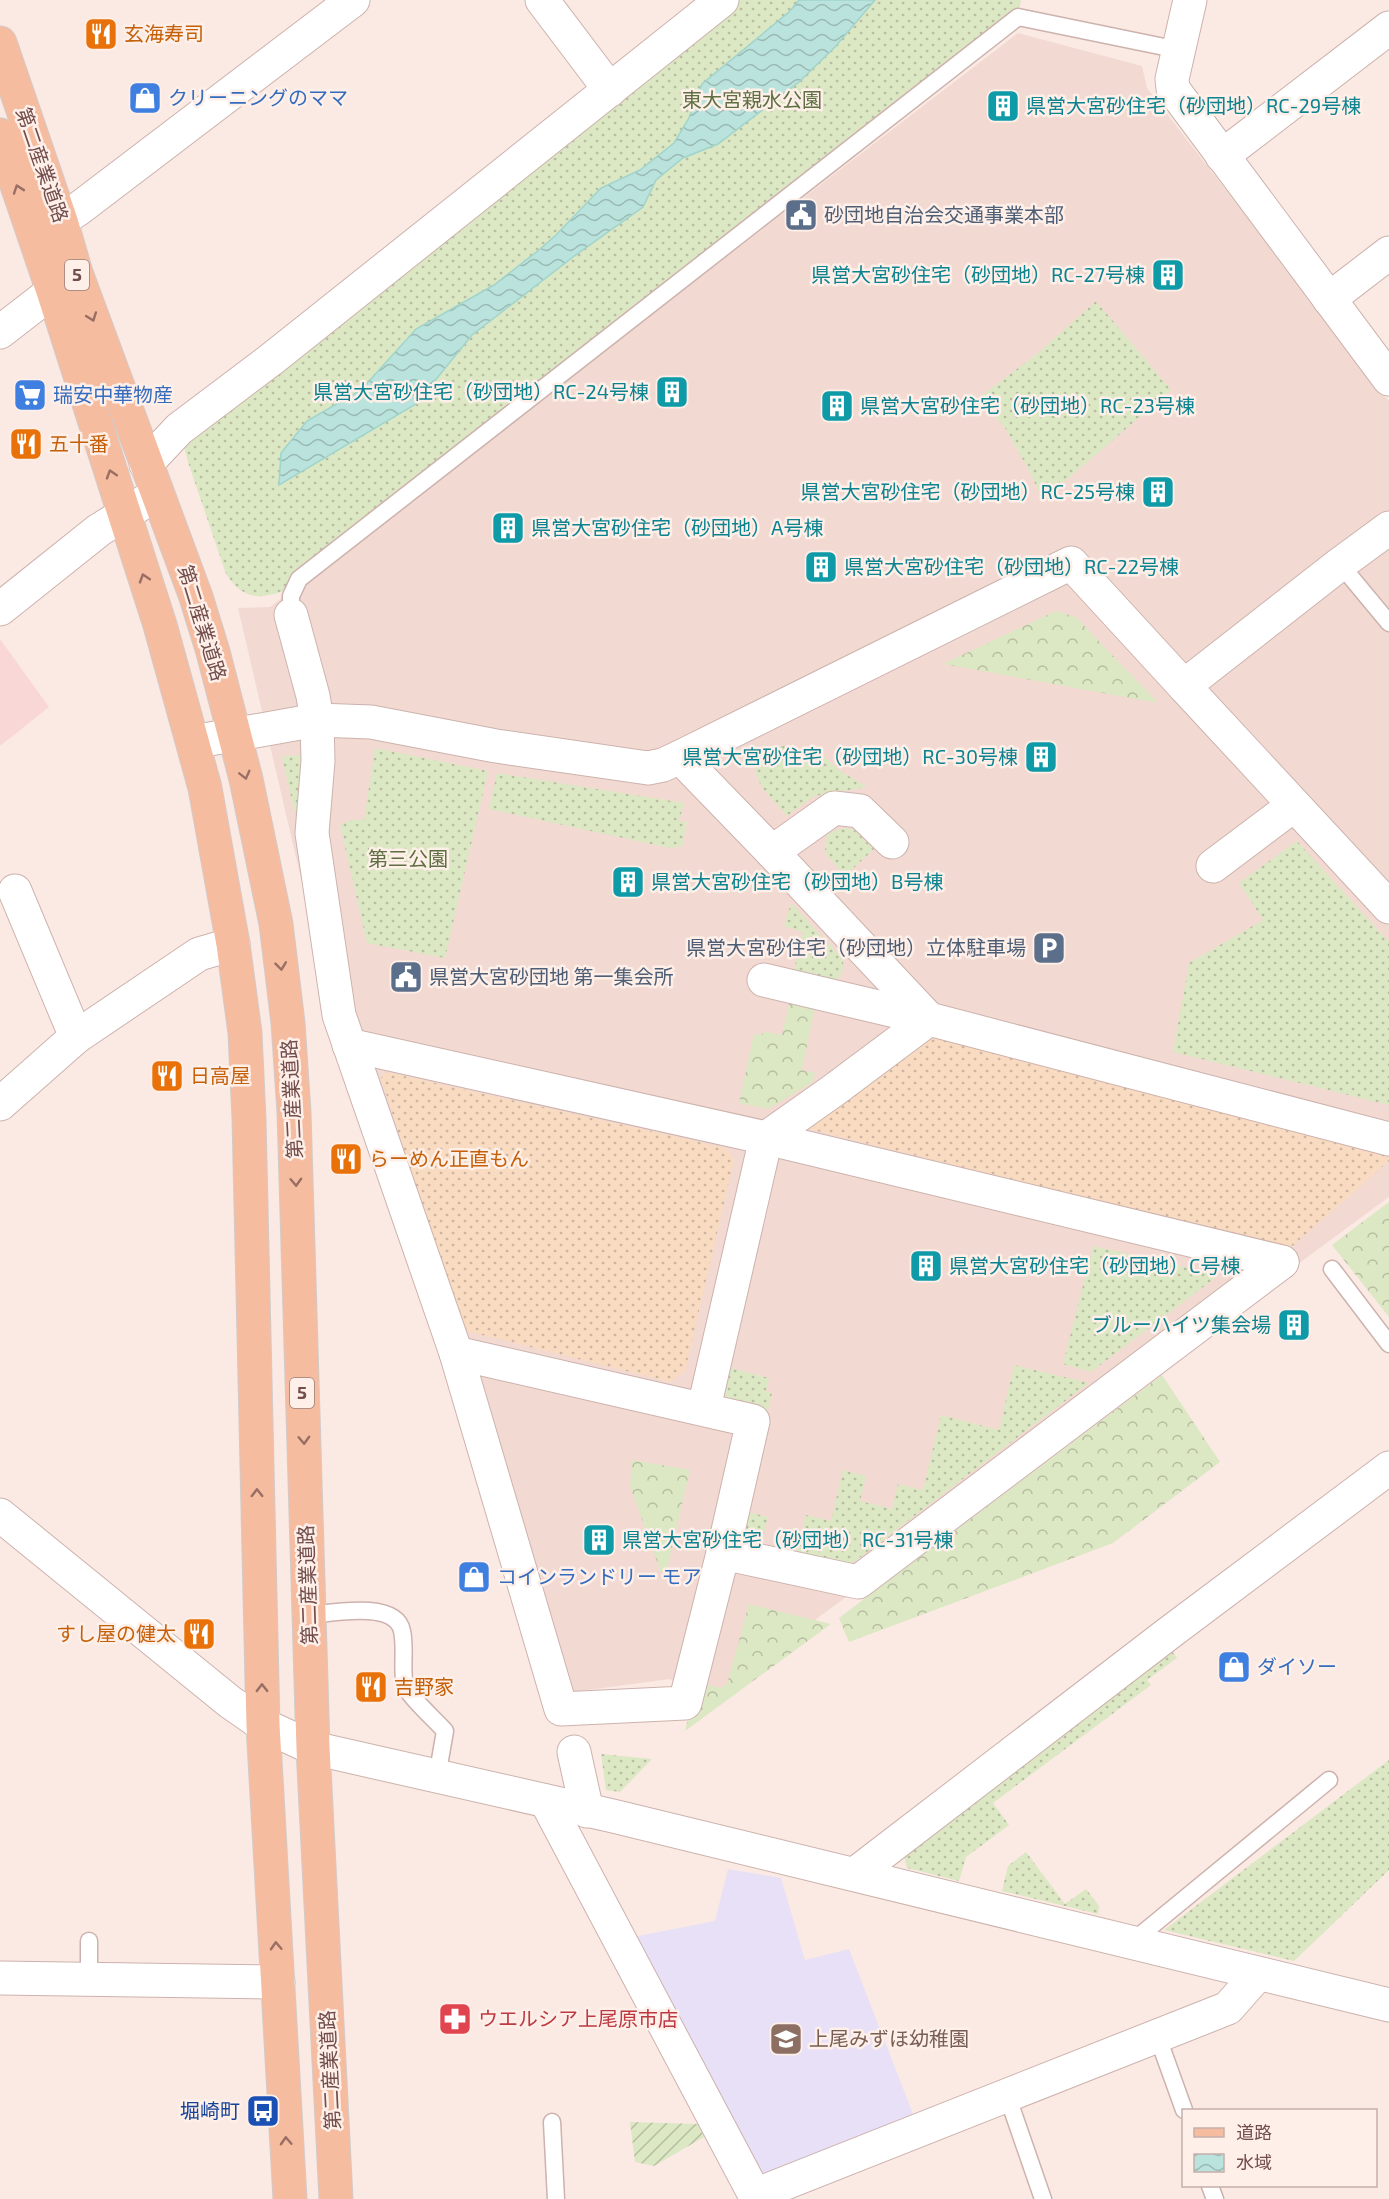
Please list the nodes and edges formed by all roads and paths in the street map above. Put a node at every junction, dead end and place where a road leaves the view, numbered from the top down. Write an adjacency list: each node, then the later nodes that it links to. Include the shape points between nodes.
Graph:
1 (353, 0): 11 (street)
2 (542, 0): 8 (street)
3 (722, 0): 8 (street)
4 (1190, 0): 7 (street)
5 (1389, 28): 10 (street)
6 (0, 43): 11 (main road, 第二産業道路 / 5)
7 (1179, 50): 10 (street, via 1173,89); 22 (lane, via 1018,18 299,579 291,596)
8 (610, 90): 17 (street, via 179,429)
9 (0, 135): 11 (main road, 第二産業道路 / 5, one-way to 9)
10 (1222, 156): 14 (street)
11 (48, 229): 13 (main road, 第二産業道路 / 5)
12 (1389, 253): 14 (street)
13 (65, 282): 15 (street); 17 (main road, 第二産業道路 / 5, one-way to 17); 18 (main road, 第二産業道路 / 5, one-way to 13)
14 (1329, 299): 16 (street)
15 (0, 332)
16 (1389, 379)
17 (155, 488): 18 (street); 26 (main road, 第二産業道路 / 5, via 196,597)
18 (126, 522): 21 (street, via 99,530); 27 (main road, 第二産業道路 / 5, one-way to 18)
19 (1389, 528): 20 (street)
20 (1340, 564): 23 (lane); 24 (street)
21 (0, 609)
22 (291, 615): 25 (street)
23 (1389, 623)
24 (1184, 686): 28 (street, via 1071,562); 29 (street)
25 (317, 720): 26 (street); 28 (street, via 371,722 496,746 648,768); 39 (street, via 312,833 339,1015)
26 (234, 734): 27 (street); 50 (main road, 第二産業道路 / 5, one-way to 50, via 264,859 288,1023)
27 (193, 742): 35 (main road, 第二産業道路 / 5)
28 (680, 757): 31 (street)
29 (1294, 805): 32 (street); 34 (street)
30 (892, 842): 31 (street, via 860,811 834,808)
31 (772, 852): 37 (street)
32 (1213, 866)
33 (15, 891): 38 (street)
34 (1389, 907)
35 (233, 944): 38 (street, via 199,954); 51 (main road, 第二産業道路 / 5, one-way to 35, via 249,1119 245,1033)
36 (764, 980): 37 (street)
37 (929, 1019): 41 (street); 42 (street)
38 (76, 1037): 40 (street)
39 (349, 1045): 41 (street); 45 (street)
40 (0, 1104)
41 (765, 1138): 46 (street); 49 (street, via 1282,1262 858,1582)
42 (1389, 1139)
43 (1332, 1269): 44 (lane)
44 (1389, 1344)
45 (456, 1353): 46 (street); 49 (street, via 561,1709 685,1703)
46 (704, 1408): 49 (street, via 753,1421)
47 (1389, 1468): 58 (street)
48 (0, 1515): 51 (street)
49 (723, 1553)
50 (309, 1615): 52 (main road, 第二産業道路 / 5); 54 (lane, via 368,1610 395,1618 402,1627 405,1688 445,1731)
51 (263, 1725): 52 (street); 64 (main road, 第二産業道路 / 5, one-way to 51)
52 (313, 1748): 54 (street); 72 (main road, 第二産業道路 / 5)
53 (574, 1752): 57 (street)
54 (437, 1777): 56 (street)
55 (1329, 1780): 60 (lane)
56 (546, 1801): 57 (street); 70 (street)
57 (587, 1811): 58 (street)
58 (855, 1874): 60 (street)
59 (89, 1941): 63 (lane)
60 (1132, 1942): 61 (street)
61 (1258, 1974): 65 (street); 66 (street, via 1228,2008)
62 (0, 1978): 63 (street)
63 (89, 1980): 64 (street)
64 (278, 1982): 71 (main road, 第二産業道路 / 5, one-way to 64)
65 (1389, 2005)
66 (1157, 2035): 67 (street); 68 (lane)
67 (1007, 2095): 70 (street); 74 (lane)
68 (1184, 2109)
69 (552, 2122): 73 (lane)
70 (756, 2197)
71 (290, 2199)
72 (336, 2199)
73 (556, 2199)
74 (1044, 2199)

